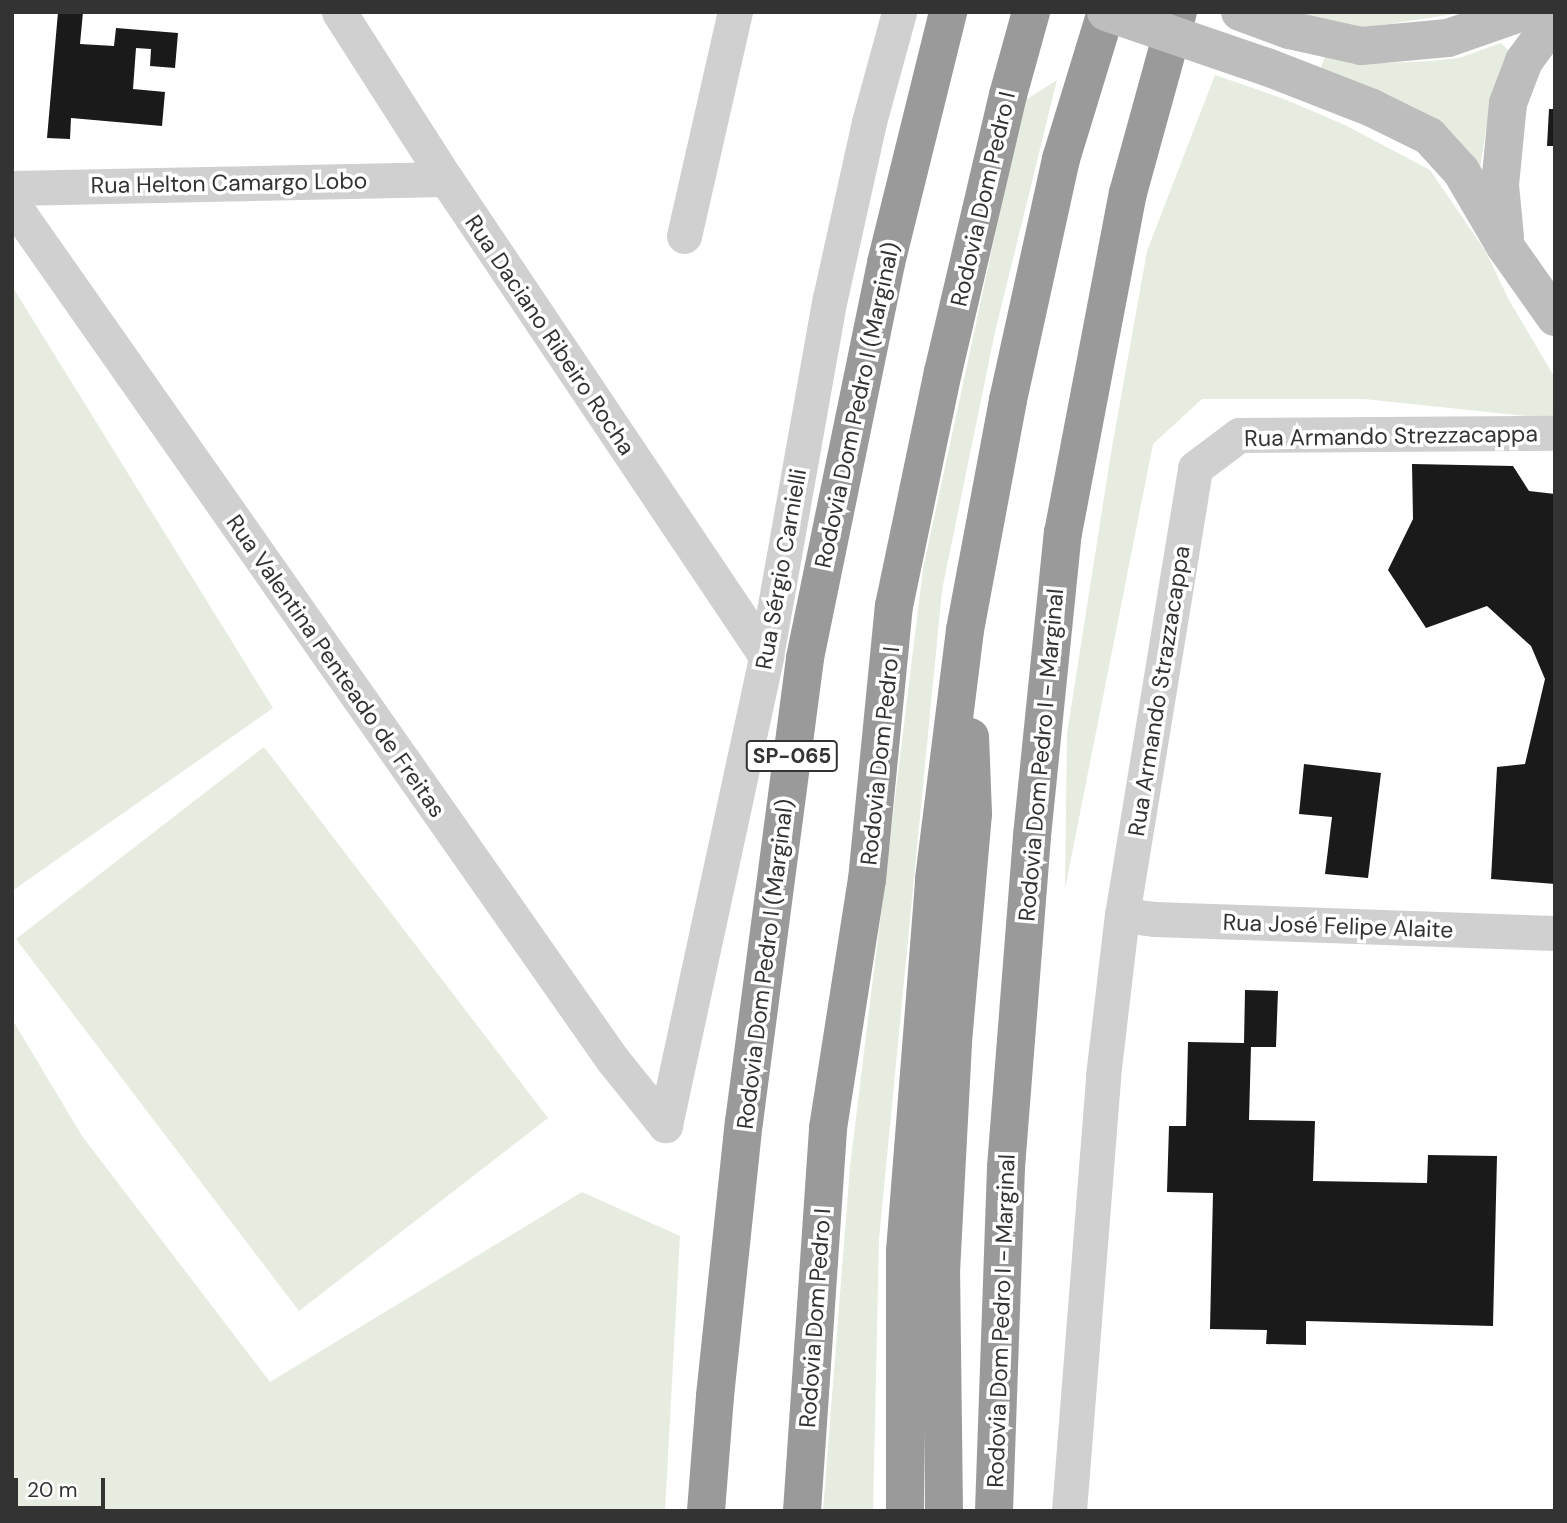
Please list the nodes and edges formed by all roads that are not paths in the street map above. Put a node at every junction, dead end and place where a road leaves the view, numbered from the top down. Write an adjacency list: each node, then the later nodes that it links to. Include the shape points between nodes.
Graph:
1 (339, 12): 11 (street, Rua Daciano Ribeiro Rocha)
2 (735, 12): 14 (street)
3 (899, 12): 20 (street, Rua Sérgio Carnielli, via 830,298)
4 (948, 12): 24 (highway, Rodovia Dom Pedro I (Marginal) / SP-065, via 886,263 805,659 744,1122)
5 (1031, 12): 27 (highway, Rodovia Dom Pedro I, via 1007,95 943,372 894,606 867,880 828,1128)
6 (1106, 12): 15 (main road, bridge, via 1267,67 1429,136 1461,171); 19 (highway, via 1061,159 1008,400)
7 (1178, 12): 30 (highway, Rodovia Dom Pedro I - Marginal, via 1128,193 1063,533 1032,836 1006,1167)
8 (1240, 12): 9 (main road, via 1289,30 1362,46 1448,38)
9 (1523, 12)
10 (1555, 19): 15 (main road, via 1524,61 1508,103 1500,185)
11 (446, 179): 12 (street, Rua Helton Camargo Lobo); 20 (street, Rua Daciano Ribeiro Rocha)
12 (12, 188)
13 (12, 203): 23 (street, Rua Valentina Penteado de Freitas, via 612,1059)
14 (684, 236)
15 (1505, 246): 16 (main road)
16 (1555, 317)
17 (1555, 433): 18 (street, Rua Armando Strezzacappa, via 1239,435)
18 (1195, 468): 21 (street, Rua Armando Strazzacappa)
19 (965, 630): 28 (highway, via 934,879 905,1251); 29 (highway, via 973,814 953,1042 941,1272)
20 (766, 656): 23 (street, Rua Sérgio Carnielli)
21 (1122, 915): 22 (street, Rua José Felipe Alaite); 31 (street, Rua Armando Strazzacappa, via 1103,1076)
22 (1555, 933)
23 (665, 1125)
24 (714, 1405): 25 (highway, Rodovia Dom Pedro I (Marginal) / SP-065); 26 (highway)
25 (706, 1511)
26 (715, 1511)
27 (802, 1511)
28 (905, 1511)
29 (944, 1511)
30 (994, 1511)
31 (1069, 1511)

